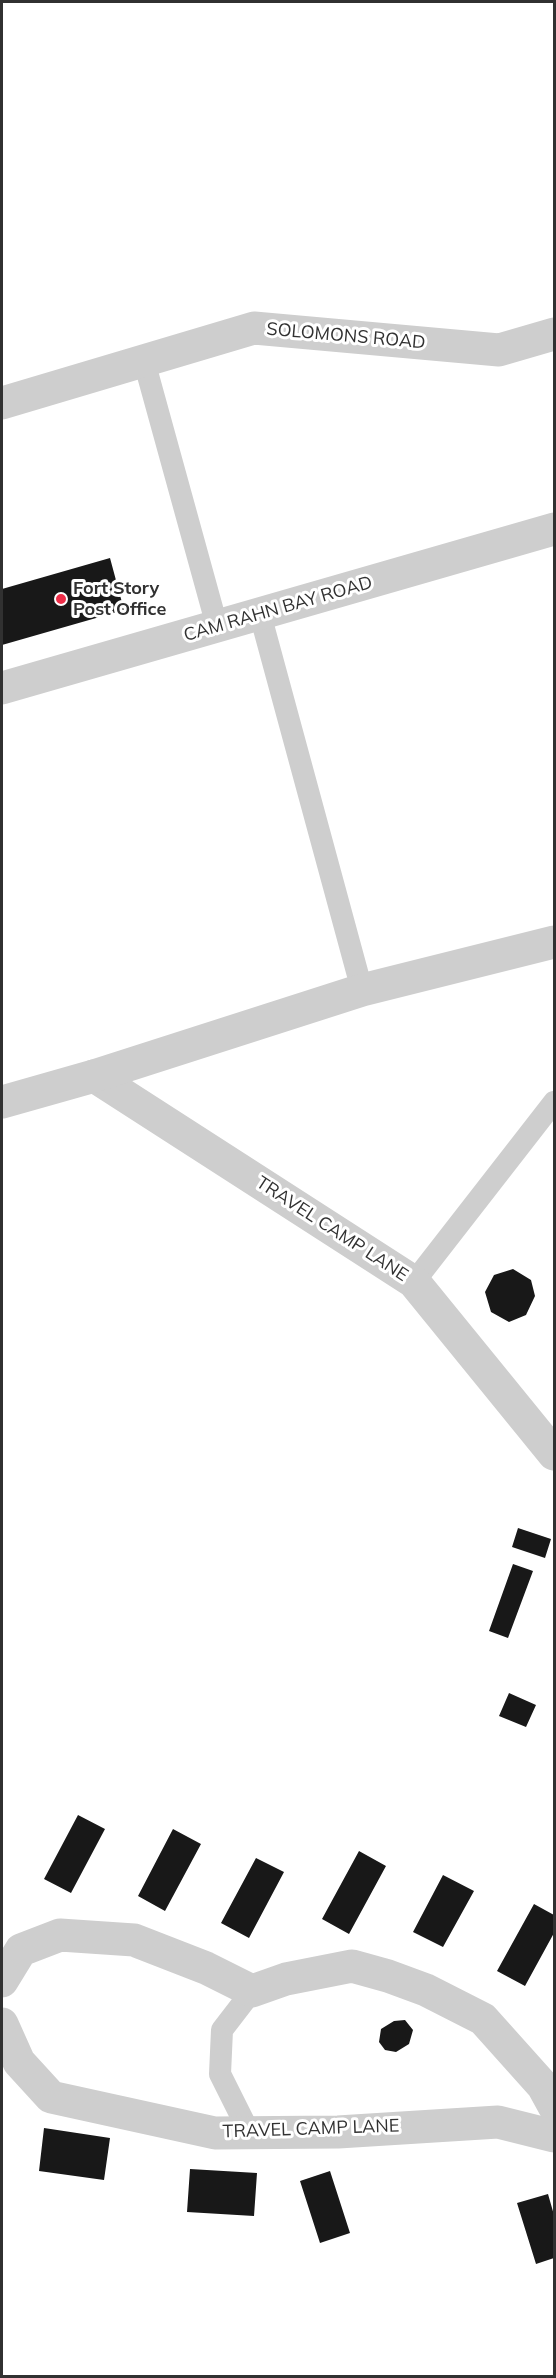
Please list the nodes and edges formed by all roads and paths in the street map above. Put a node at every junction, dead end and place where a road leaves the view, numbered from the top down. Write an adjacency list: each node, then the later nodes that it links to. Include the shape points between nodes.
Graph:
1 (555, 334): 2 (street, SOLOMONS ROAD, via 499,350 254,328)
2 (144, 361): 3 (street, SOLOMONS ROAD); 6 (lane)
3 (2, 403)
4 (555, 529): 5 (street, CAM RAHN BAY ROAD)
5 (260, 614): 6 (street, CAM RAHN BAY ROAD); 9 (lane)
6 (217, 626): 7 (street, CAM RAHN BAY ROAD)
7 (2, 688)
8 (555, 942): 9 (street)
9 (362, 990): 10 (street)
10 (94, 1076): 11 (street); 13 (street, TRAVEL CAMP LANE)
11 (2, 1102)
12 (555, 1102): 13 (lane)
13 (414, 1282): 14 (street, TRAVEL CAMP LANE)
14 (555, 1454)
15 (2, 1981): 16 (street, via 21,1950 60,1935 134,1940)
16 (252, 1991): 18 (street, via 286,1979 352,1966 417,1987 483,2019 543,2086); 19 (lane, via 222,2030 220,2074)
17 (2, 2024): 19 (street, TRAVEL CAMP LANE, via 19,2062 51,2097 215,2133)
18 (555, 2106)
19 (249, 2132): 20 (street, TRAVEL CAMP LANE, via 338,2132 498,2122)
20 (555, 2136)

